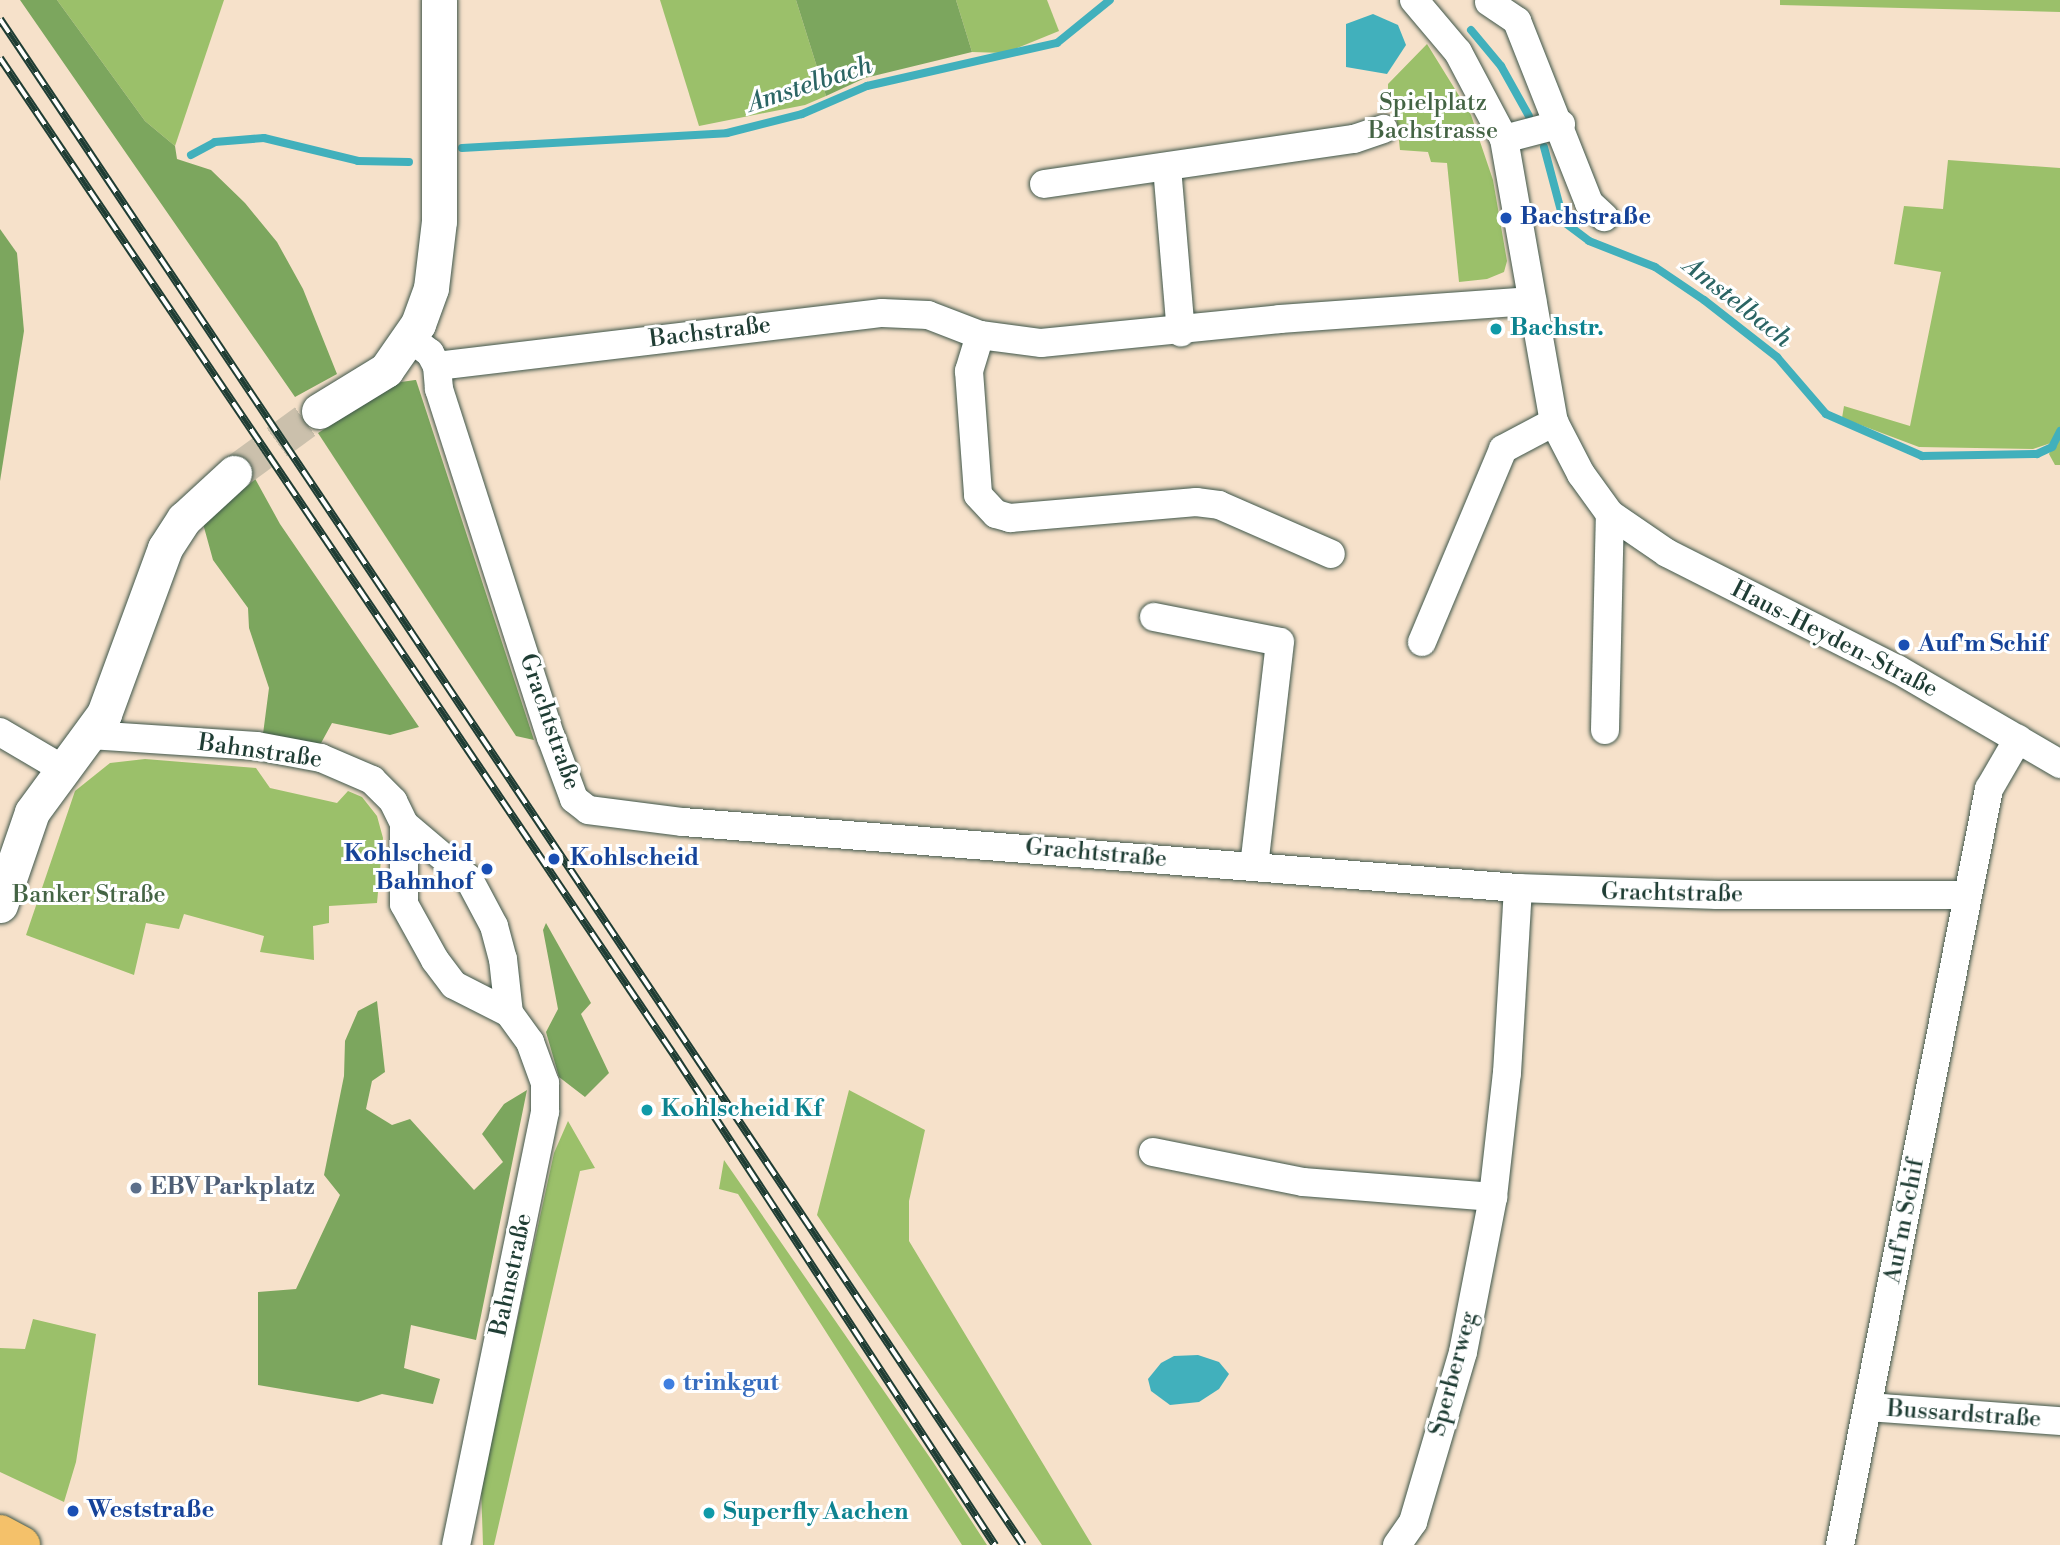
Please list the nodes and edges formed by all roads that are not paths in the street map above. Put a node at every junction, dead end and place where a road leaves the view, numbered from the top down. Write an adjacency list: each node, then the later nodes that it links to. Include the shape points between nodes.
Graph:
1 (439, 0): 12 (street, via 439,221 431,288)
2 (1414, 0): 5 (street, Haus-Heyden-Straße)
3 (1489, 2): 5 (street, Haus-Heyden-Straße, via 1517,21)
4 (1383, 129): 6 (street, via 1354,139)
5 (1534, 131): 8 (street, Haus-Heyden-Straße); 9 (street, Haus-Heyden-Straße, via 1527,247)
6 (1167, 167): 7 (street); 10 (street)
7 (1044, 184)
8 (1604, 216)
9 (1532, 301): 10 (street, Bachstraße, via 1280,319); 15 (street, Haus-Heyden-Straße)
10 (1181, 332): 11 (street, Bachstraße, via 1041,344)
11 (980, 335): 13 (street, Bachstraße, via 928,315 881,313); 18 (street, via 969,371 978,495 996,514 1010,519 1196,502 1219,505)
12 (410, 338): 13 (street, via 430,353); 14 (street, via 386,370)
13 (437, 366): 28 (street, Grachtstraße, via 439,389 551,737 574,799 588,810 683,822)
14 (319, 411)
15 (1554, 422): 17 (street, Haus-Heyden-Straße, via 1581,474); 20 (street, via 1503,449)
16 (234, 473): 23 (street, via 184,519 165,548 115,689)
17 (1610, 514): 21 (street); 24 (street, Haus-Heyden-Straße, via 1667,553 1897,669)
18 (1331, 554)
19 (1154, 617): 28 (street, via 1280,642)
20 (1422, 642)
21 (1605, 730)
22 (0, 732): 26 (street)
23 (89, 736): 26 (street); 27 (street, Bahnstraße, via 257,746 321,758 372,780 393,801)
24 (2018, 739): 25 (street, Haus-Heyden-Straße); 30 (street, Auf'm Schif, via 1989,789)
25 (2060, 764)
26 (61, 768): 31 (street, via 32,812)
27 (404, 824): 32 (street, Bahnstraße, via 468,879 494,926); 32 (street, Bahnstraße, via 401,878 410,915 447,978)
28 (1254, 867): 29 (street, Grachtstraße)
29 (1518, 888): 30 (street, Grachtstraße, via 1729,896); 34 (street, Sperberweg, via 1507,1073)
30 (1966, 895): 35 (street, Auf'm Schif)
31 (0, 905)
32 (509, 1013): 39 (street, Bahnstraße, via 538,1059 545,1083 545,1112)
33 (1153, 1152): 34 (street, via 1303,1182)
34 (1493, 1197): 40 (street, Sperberweg, via 1462,1352 1413,1522)
35 (1868, 1407): 36 (street, Bussardstraße); 41 (street, Auf'm Schif)
36 (2060, 1421)
37 (0, 1534): 38 (main road)
38 (21, 1545)
39 (456, 1545)
40 (1397, 1545)
41 (1840, 1545)

